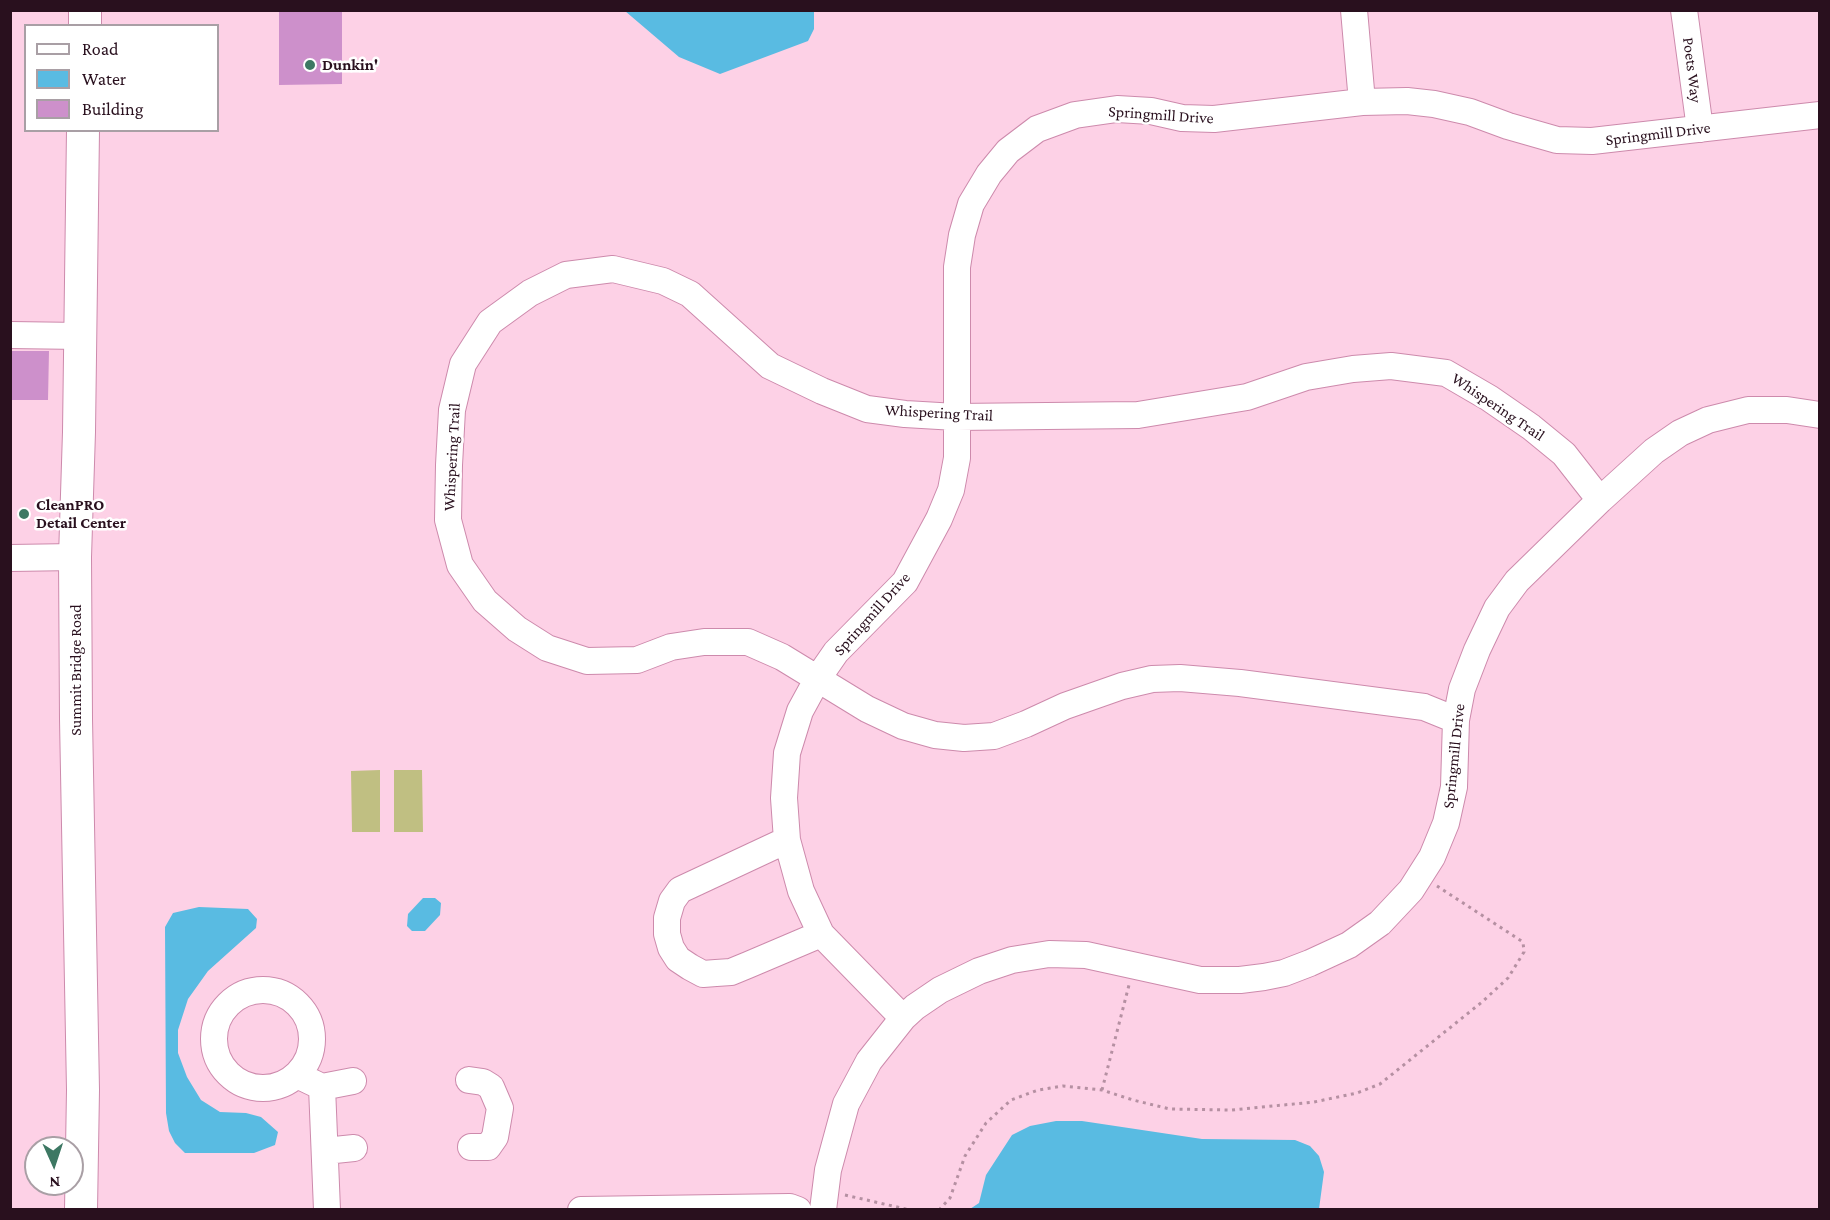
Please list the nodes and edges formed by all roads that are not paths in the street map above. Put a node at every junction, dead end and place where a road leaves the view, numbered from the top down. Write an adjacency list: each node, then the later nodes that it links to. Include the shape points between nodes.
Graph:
1 (1354, 10): 3 (street)
2 (1684, 10): 5 (street, Poets Way)
3 (1362, 102): 5 (street, Springmill Drive, via 1434,104 1557,140 1592,141); 10 (street, Springmill Drive, via 1214,119 1117,109 1076,115 1037,129 1008,151 971,204 962,235 957,267)
4 (1820, 115): 5 (street, Springmill Drive)
5 (1700, 129)
6 (83, 132): 8 (main road, Summit Bridge Road)
7 (10, 335): 8 (street)
8 (81, 336): 12 (main road, Summit Bridge Road)
9 (1820, 415): 11 (street, Springmill Drive, via 1748,410 1708,420 1654,451)
10 (957, 417): 11 (street, Whispering Trail, via 1137,415 1247,397 1306,377 1353,369 1391,366 1446,373 1532,427 1564,453); 14 (street, Springmill Drive, via 957,458 951,490 922,554 905,582 836,652); 14 (street, Whispering Trail, via 867,409 822,391 770,366 690,294 663,281 613,269 566,275 530,293 490,322 463,364 452,410 448,520 460,565 485,601 516,629 548,648 587,661 637,660 671,647 704,642 748,642)
11 (1599, 500): 15 (street, Springmill Drive, via 1517,581 1497,608 1462,689)
12 (75, 557): 13 (street); 27 (main road, Summit Bridge Road, via 83,1090)
13 (10, 558)
14 (818, 678): 15 (street, Whispering Trail, via 903,726 964,738 993,736 1094,694 1152,679 1240,683 1424,707); 16 (street, Springmill Drive, via 800,711 787,753)
15 (1456, 720): 18 (street, Springmill Drive, via 1454,787 1446,823 1432,857 1411,890 1380,923 1349,945 1284,973 1240,980 1200,980 1086,955 1049,954 1012,960 940,990)
16 (787, 840): 17 (street, Springmill Drive, via 801,891); 17 (street, via 680,890 666,918 671,948 678,959 702,974 716,974 731,972)
17 (821, 934): 18 (street, Springmill Drive)
18 (903, 1018): 26 (street, Springmill Drive, via 869,1061 846,1104)
19 (297, 1075): 22 (street)
20 (470, 1080): 23 (street, via 491,1087 500,1108 497,1130 488,1147)
21 (353, 1081): 22 (street)
22 (322, 1087): 25 (street)
23 (471, 1147)
24 (354, 1148): 25 (street)
25 (325, 1151): 28 (street)
26 (824, 1200)
27 (81, 1209)
28 (327, 1209)
29 (581, 1209): 30 (street)
30 (798, 1209)

